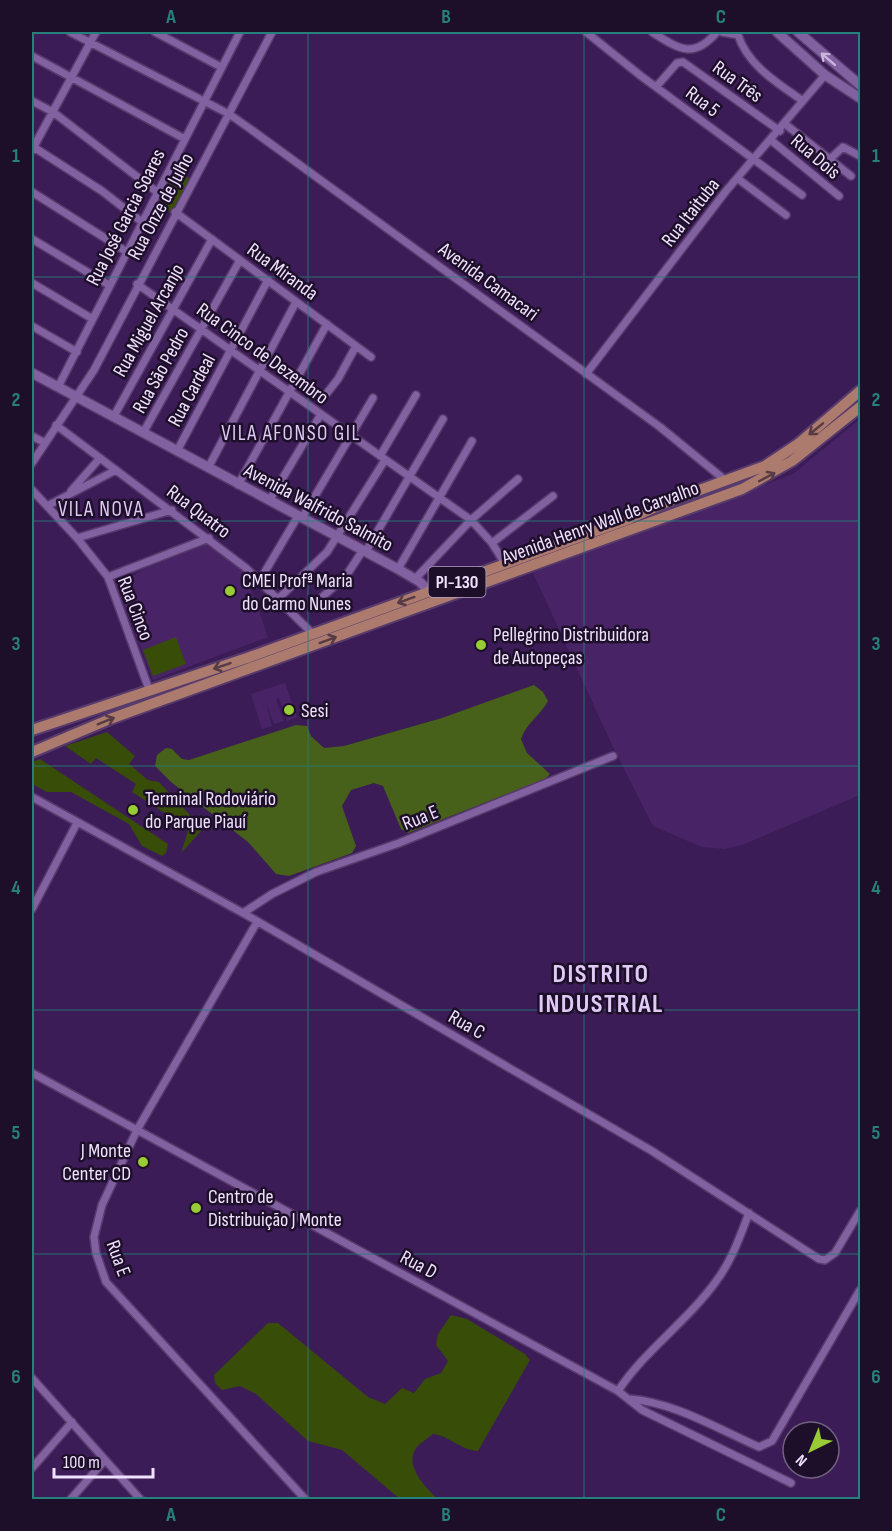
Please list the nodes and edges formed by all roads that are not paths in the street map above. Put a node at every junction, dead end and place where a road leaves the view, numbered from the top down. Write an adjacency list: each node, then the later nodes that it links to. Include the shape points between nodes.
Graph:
1 (70, 32): 13 (street, Avenida Camacari)
2 (96, 32): 13 (street)
3 (155, 32): 16 (street)
4 (240, 32): 16 (street, Rua José Garcia Soares)
5 (272, 32): 26 (street, Rua Onze de Julho)
6 (586, 32): 20 (street, Rua 5)
7 (652, 32): 8 (street, Rua Três, via 673,44 694,49 705,46)
8 (717, 32)
9 (722, 32): 11 (street)
10 (777, 32): 14 (street)
11 (740, 33): 23 (street, Rua Dois, via 746,51 761,69)
12 (800, 34): 14 (street); 19 (street, one-way to 12)
13 (90, 42): 18 (street); 24 (street, Avenida Camacari)
14 (793, 46): 17 (street)
15 (32, 57): 18 (street)
16 (221, 67): 24 (street, Rua José Garcia Soares)
17 (825, 75): 21 (street); 23 (street, Rua Itaituba)
18 (71, 77): 25 (street); 29 (street)
19 (861, 85)
20 (656, 87): 28 (street, Rua Três, via 677,63 683,62); 34 (street, Rua 5)
21 (861, 98)
22 (32, 101): 25 (street)
23 (803, 101): 27 (street, Rua Itaituba)
24 (202, 102): 26 (street, Avenida Camacari); 29 (street, Rua José Garcia Soares)
25 (53, 112): 31 (street); 38 (street)
26 (229, 114): 41 (street, Rua Onze de Julho); 64 (street, Avenida Camacari)
27 (785, 124): 28 (street, Rua Itaituba); 33 (street)
28 (780, 131): 30 (street, Rua Itaituba)
29 (183, 138): 38 (street, Rua José Garcia Soares)
30 (772, 141): 34 (street, Rua Itaituba); 40 (street, Rua Dois)
31 (32, 148): 43 (street, via 102,191)
32 (861, 156): 33 (street, via 843,147)
33 (830, 159): 35 (street)
34 (754, 160): 36 (street, Rua Itaituba); 39 (street, Rua 5)
35 (851, 176)
36 (737, 177): 42 (street); 64 (street, Rua Itaituba)
37 (32, 192): 46 (street)
38 (157, 192): 43 (street, Rua José Garcia Soares)
39 (802, 195)
40 (839, 196)
41 (175, 212): 45 (street, Rua Miranda); 50 (street, Rua Onze de Julho)
42 (786, 215)
43 (142, 222): 46 (street, Rua José Garcia Soares)
44 (32, 239): 51 (street)
45 (212, 239): 47 (street, Rua Miranda); 53 (street, Rua Miguel Arcanjo)
46 (127, 252): 51 (street, Rua José Garcia Soares)
47 (240, 260): 48 (street, Rua Miranda); 57 (street, Rua São Pedro)
48 (267, 280): 52 (street, Rua Miranda); 59 (street, Rua Cardeal)
49 (32, 283): 54 (street)
50 (137, 284): 53 (street, Rua Cinco de Dezembro); 69 (street, Rua Onze de Julho)
51 (109, 285): 54 (street, Rua José Garcia Soares)
52 (296, 302): 55 (street, Rua Miranda); 62 (street)
53 (173, 309): 57 (street, Rua Cinco de Dezembro); 73 (street, Rua Miguel Arcanjo)
54 (91, 318): 60 (street, Rua José Garcia Soares)
55 (327, 324): 58 (street, Rua Miranda); 66 (street)
56 (32, 326): 60 (street)
57 (201, 328): 59 (street, Rua Cinco de Dezembro); 76 (street, Rua São Pedro)
58 (356, 346): 61 (street, Rua Miranda); 67 (street)
59 (231, 350): 62 (street, Rua Cinco de Dezembro); 81 (street, Rua Cardeal)
60 (77, 352): 65 (street, Rua José Garcia Soares)
61 (371, 357)
62 (260, 372): 66 (street, Rua Cinco de Dezembro); 85 (street)
63 (32, 373): 65 (street, Avenida Walfrido Salmito)
64 (586, 374): 89 (street, Avenida Camacari)
65 (58, 387): 69 (street, Avenida Walfrido Salmito)
66 (289, 393): 72 (street, Rua Cinco de Dezembro); 90 (street)
67 (327, 393)
68 (416, 395): 83 (street)
69 (77, 397): 73 (street, Avenida Walfrido Salmito); 75 (street, Rua Onze de Julho)
70 (373, 398): 77 (street)
71 (859, 399): 89 (main road, Avenida Henry Wall de Carvalho / PI-130, one-way to 89, via 771,462); 92 (main road, Avenida Henry Wall de Carvalho / PI-130, one-way to 71, via 782,468)
72 (321, 414): 77 (street, Rua Cinco de Dezembro); 97 (street)
73 (114, 416): 76 (street, Avenida Walfrido Salmito)
74 (443, 419): 87 (street)
75 (56, 425): 80 (street, Rua Onze de Julho); 82 (street, Rua Quatro)
76 (143, 433): 81 (street, Avenida Walfrido Salmito)
77 (351, 435): 83 (street, Rua Cinco de Dezembro); 101 (street)
78 (32, 436): 80 (street)
79 (472, 441): 95 (street)
80 (45, 443): 84 (street, Rua Onze de Julho)
81 (177, 451): 85 (street, Avenida Walfrido Salmito)
82 (100, 458): 86 (street, Rua Quatro); 93 (street)
83 (382, 458): 87 (street, Rua Cinco de Dezembro); 103 (street)
84 (32, 463)
85 (208, 468): 90 (street, Avenida Walfrido Salmito)
86 (116, 470): 93 (street); 99 (street, Rua Quatro)
87 (409, 478): 95 (street, Rua Cinco de Dezembro); 107 (street)
88 (518, 479): 102 (street)
89 (728, 479): 92 (main road, via 735,484); 96 (main road, Avenida Henry Wall de Carvalho / PI-130)
90 (238, 485): 97 (street, Avenida Walfrido Salmito)
91 (32, 490): 98 (street, Rua Cinco)
92 (735, 492): 100 (main road, Avenida Henry Wall de Carvalho / PI-130)
93 (70, 493): 98 (street)
94 (553, 496): 106 (street)
95 (439, 498): 102 (street, Rua Cinco de Dezembro); 109 (street)
96 (671, 500): 100 (main road); 108 (main road, Avenida Henry Wall de Carvalho / PI-130)
97 (269, 501): 101 (street, Avenida Walfrido Salmito)
98 (47, 506): 104 (street, Rua Cinco)
99 (172, 510): 104 (street); 105 (street, Rua Quatro)
100 (676, 513): 110 (main road, Avenida Henry Wall de Carvalho / PI-130)
101 (300, 517): 103 (street, Avenida Walfrido Salmito); 113 (street)
102 (471, 520): 106 (street, Rua Cinco de Dezembro); 112 (street)
103 (337, 536): 107 (street, Avenida Walfrido Salmito); 115 (street, via 317,565)
104 (77, 538): 111 (street, Rua Cinco)
105 (208, 538): 111 (street); 113 (street, Rua Quatro)
106 (492, 543): 108 (street, Rua Cinco de Dezembro)
107 (365, 551): 109 (street, Avenida Walfrido Salmito); 116 (street, via 346,576)
108 (505, 564): 110 (main road, Avenida Henry Wall de Carvalho / PI-130)
109 (398, 569): 112 (street, Avenida Walfrido Salmito)
110 (491, 575): 114 (main road, Avenida Henry Wall de Carvalho / PI-130); 117 (main road, Avenida Henry Wall de Carvalho / PI-130)
111 (108, 577): 120 (street, Rua Cinco)
112 (415, 579): 114 (street, Avenida Walfrido Salmito)
113 (260, 580): 115 (street, Rua Quatro)
114 (429, 592): 117 (main road); 118 (main road, Avenida Henry Wall de Carvalho / PI-130, one-way to 118)
115 (279, 598): 118 (street, Rua Quatro)
116 (320, 599)
117 (430, 604): 119 (main road, Avenida Henry Wall de Carvalho / PI-130, one-way to 117)
118 (313, 634): 119 (main road, Avenida Henry Wall de Carvalho / PI-130)
119 (289, 648): 120 (main road, Avenida Henry Wall de Carvalho / PI-130, one-way to 120); 123 (main road, Avenida Henry Wall de Carvalho / PI-130, one-way to 119)
120 (150, 692): 121 (main road, Avenida Henry Wall de Carvalho / PI-130)
121 (75, 716): 122 (main road, Avenida Henry Wall de Carvalho / PI-130); 123 (main road, via 52,729)
122 (32, 730)
123 (52, 744): 124 (main road, Avenida Henry Wall de Carvalho / PI-130)
124 (32, 752)
125 (613, 756): 129 (street, Rua E, via 410,839 316,872)
126 (32, 797): 127 (street, Rua C)
127 (77, 823): 128 (street); 129 (street, Rua C)
128 (32, 909)
129 (243, 913): 130 (street, Rua C)
130 (257, 922): 132 (street, Rua E); 134 (street, Rua C, via 642,1145)
131 (32, 1072): 132 (street, Rua D)
132 (137, 1130): 138 (street, Rua D); 147 (street, Rua E, via 96,1223 96,1253 106,1282)
133 (861, 1211): 134 (street, Rua C, via 835,1252 825,1260)
134 (749, 1213): 138 (street, via 718,1280 655,1345)
135 (861, 1290): 140 (street, via 768,1445 759,1447 677,1411 647,1400)
136 (32, 1378): 137 (street)
137 (38, 1385): 139 (street); 141 (street)
138 (618, 1391): 140 (street, Rua D)
139 (32, 1393)
140 (629, 1399): 144 (street, Rua D, via 642,1410)
141 (72, 1422): 142 (street); 143 (street)
142 (105, 1460): 145 (street); 146 (street)
143 (32, 1468)
144 (791, 1483)
145 (138, 1498)
146 (70, 1500)
147 (306, 1500)

